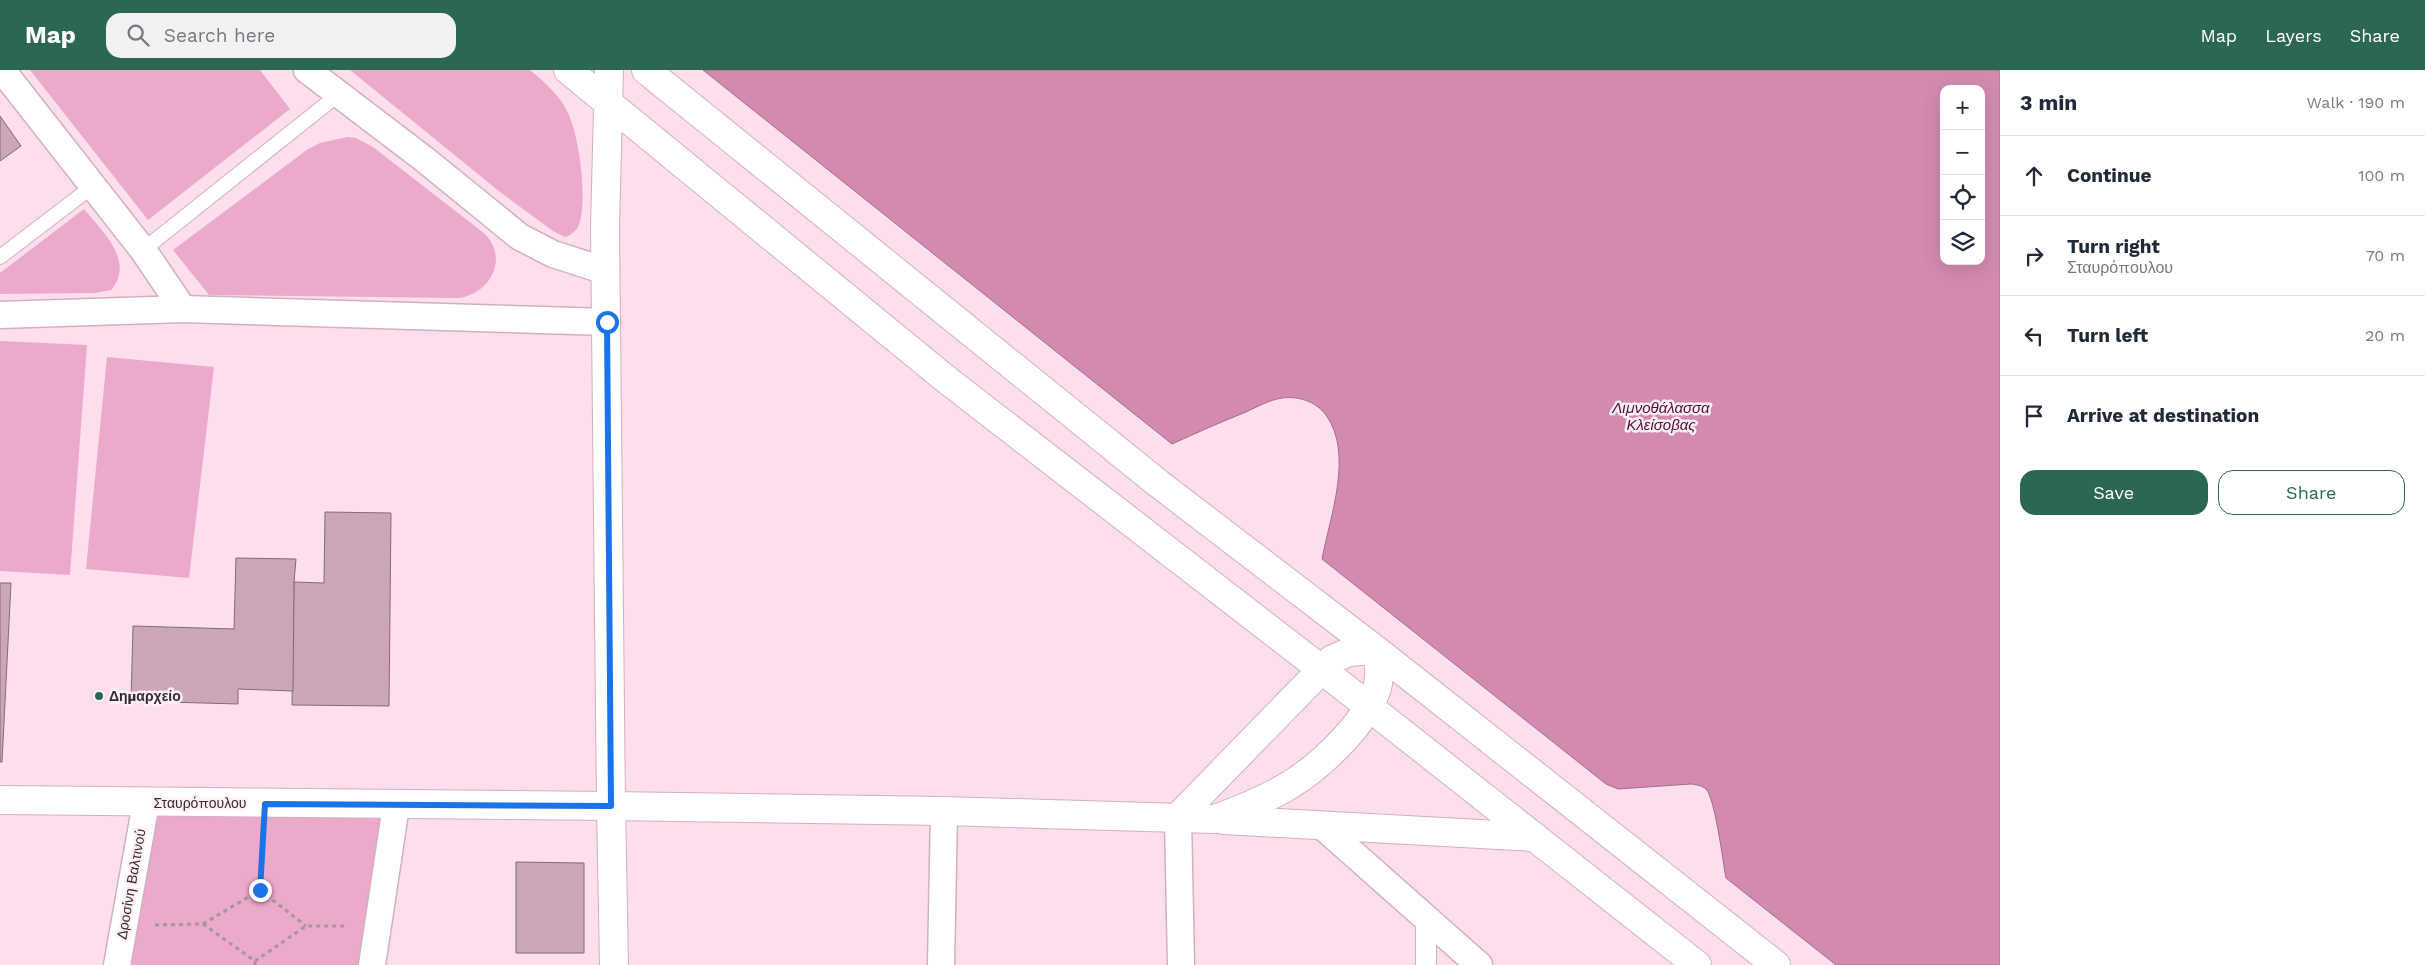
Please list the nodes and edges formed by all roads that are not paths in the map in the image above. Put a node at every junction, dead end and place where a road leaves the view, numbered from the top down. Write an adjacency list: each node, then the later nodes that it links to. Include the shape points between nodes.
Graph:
1 (2, 70): 8 (street)
2 (307, 70): 6 (street)
3 (568, 70): 7 (street)
4 (609, 70): 7 (street)
5 (646, 70): 15 (street, via 1143,471)
6 (339, 94): 9 (lane); 11 (street, via 520,237 553,254)
7 (607, 102): 11 (street); 16 (street, via 947,380)
8 (94, 186): 9 (street); 10 (lane)
9 (143, 250): 12 (street)
10 (0, 257)
11 (606, 270): 14 (street)
12 (183, 309): 13 (street); 14 (street)
13 (0, 315)
14 (607, 322): 21 (street)
15 (1376, 650): 16 (street, via 1342,654); 17 (street, via 1379,677); 36 (street)
16 (1321, 669): 17 (street); 23 (street)
17 (1368, 706): 24 (street, via 1351,731 1310,771 1262,800); 26 (street)
18 (0, 800): 19 (street, Σταυρόπουλου)
19 (146, 803): 20 (street, Σταυρόπουλου); 28 (street, Δροσίνη Βαλτινού)
20 (396, 806): 21 (street, Σταυρόπουλου); 29 (street)
21 (611, 806): 22 (street, Σταυρόπουλου); 30 (street)
22 (944, 811): 23 (street, Σταυρόπουλου); 31 (street)
23 (1178, 817): 24 (street, Σταυρόπουλου); 32 (street)
24 (1214, 819): 25 (street, Σταυρόπουλου)
25 (1322, 825): 26 (street, Σταυρόπουλου); 27 (street)
26 (1535, 837): 35 (street)
27 (1426, 918): 33 (street); 34 (street)
28 (117, 965)
29 (372, 965)
30 (614, 965)
31 (941, 965)
32 (1181, 965)
33 (1426, 965)
34 (1479, 965)
35 (1698, 965)
36 (1776, 965)

